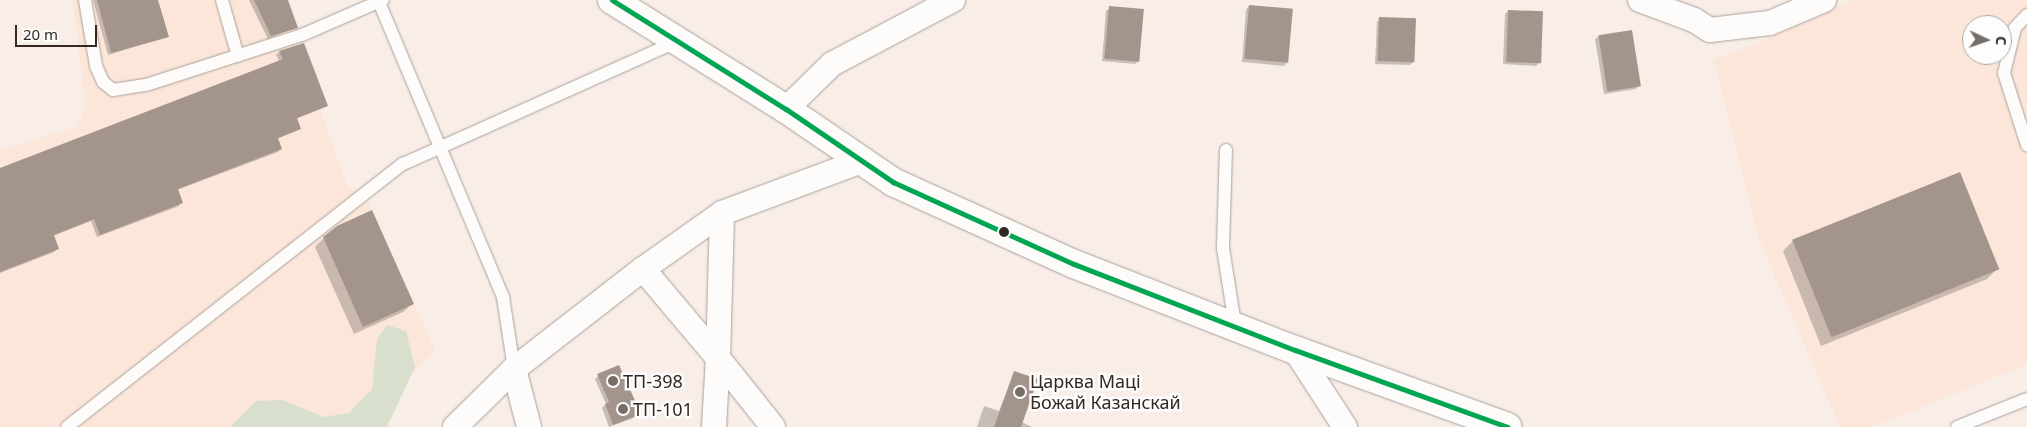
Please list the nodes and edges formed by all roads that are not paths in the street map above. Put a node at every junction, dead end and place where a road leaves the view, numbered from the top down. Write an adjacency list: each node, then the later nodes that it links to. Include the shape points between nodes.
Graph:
1 (85, 0): 10 (lane, via 96,66 103,82 113,90 146,85)
2 (222, 0): 10 (lane)
3 (612, 0): 9 (main road)
4 (953, 0): 11 (street, via 832,64)
5 (1640, 0): 6 (street, via 1694,20 1710,30 1770,23)
6 (1824, 0)
7 (381, 1): 10 (lane, via 302,35); 12 (lane)
8 (2027, 16): 13 (lane, via 2015,28 2004,73)
9 (676, 42): 11 (main road); 12 (lane)
10 (238, 56)
11 (786, 109): 15 (main road)
12 (441, 144): 21 (lane, via 503,297); 23 (lane, via 403,164)
13 (2027, 145)
14 (1226, 150): 18 (lane, via 1223,248)
15 (862, 161): 16 (street); 18 (main road, via 893,182 1074,264)
16 (722, 213): 17 (street); 20 (street)
17 (643, 269): 20 (street); 21 (street)
18 (1234, 325): 19 (main road)
19 (1295, 350): 28 (street); 29 (main road)
20 (718, 358): 26 (street); 27 (street)
21 (514, 369): 24 (street); 25 (street)
22 (2027, 399): 30 (lane)
23 (67, 427)
24 (454, 427)
25 (529, 427)
26 (714, 427)
27 (773, 427)
28 (1345, 427)
29 (1508, 427)
30 (1956, 427)

